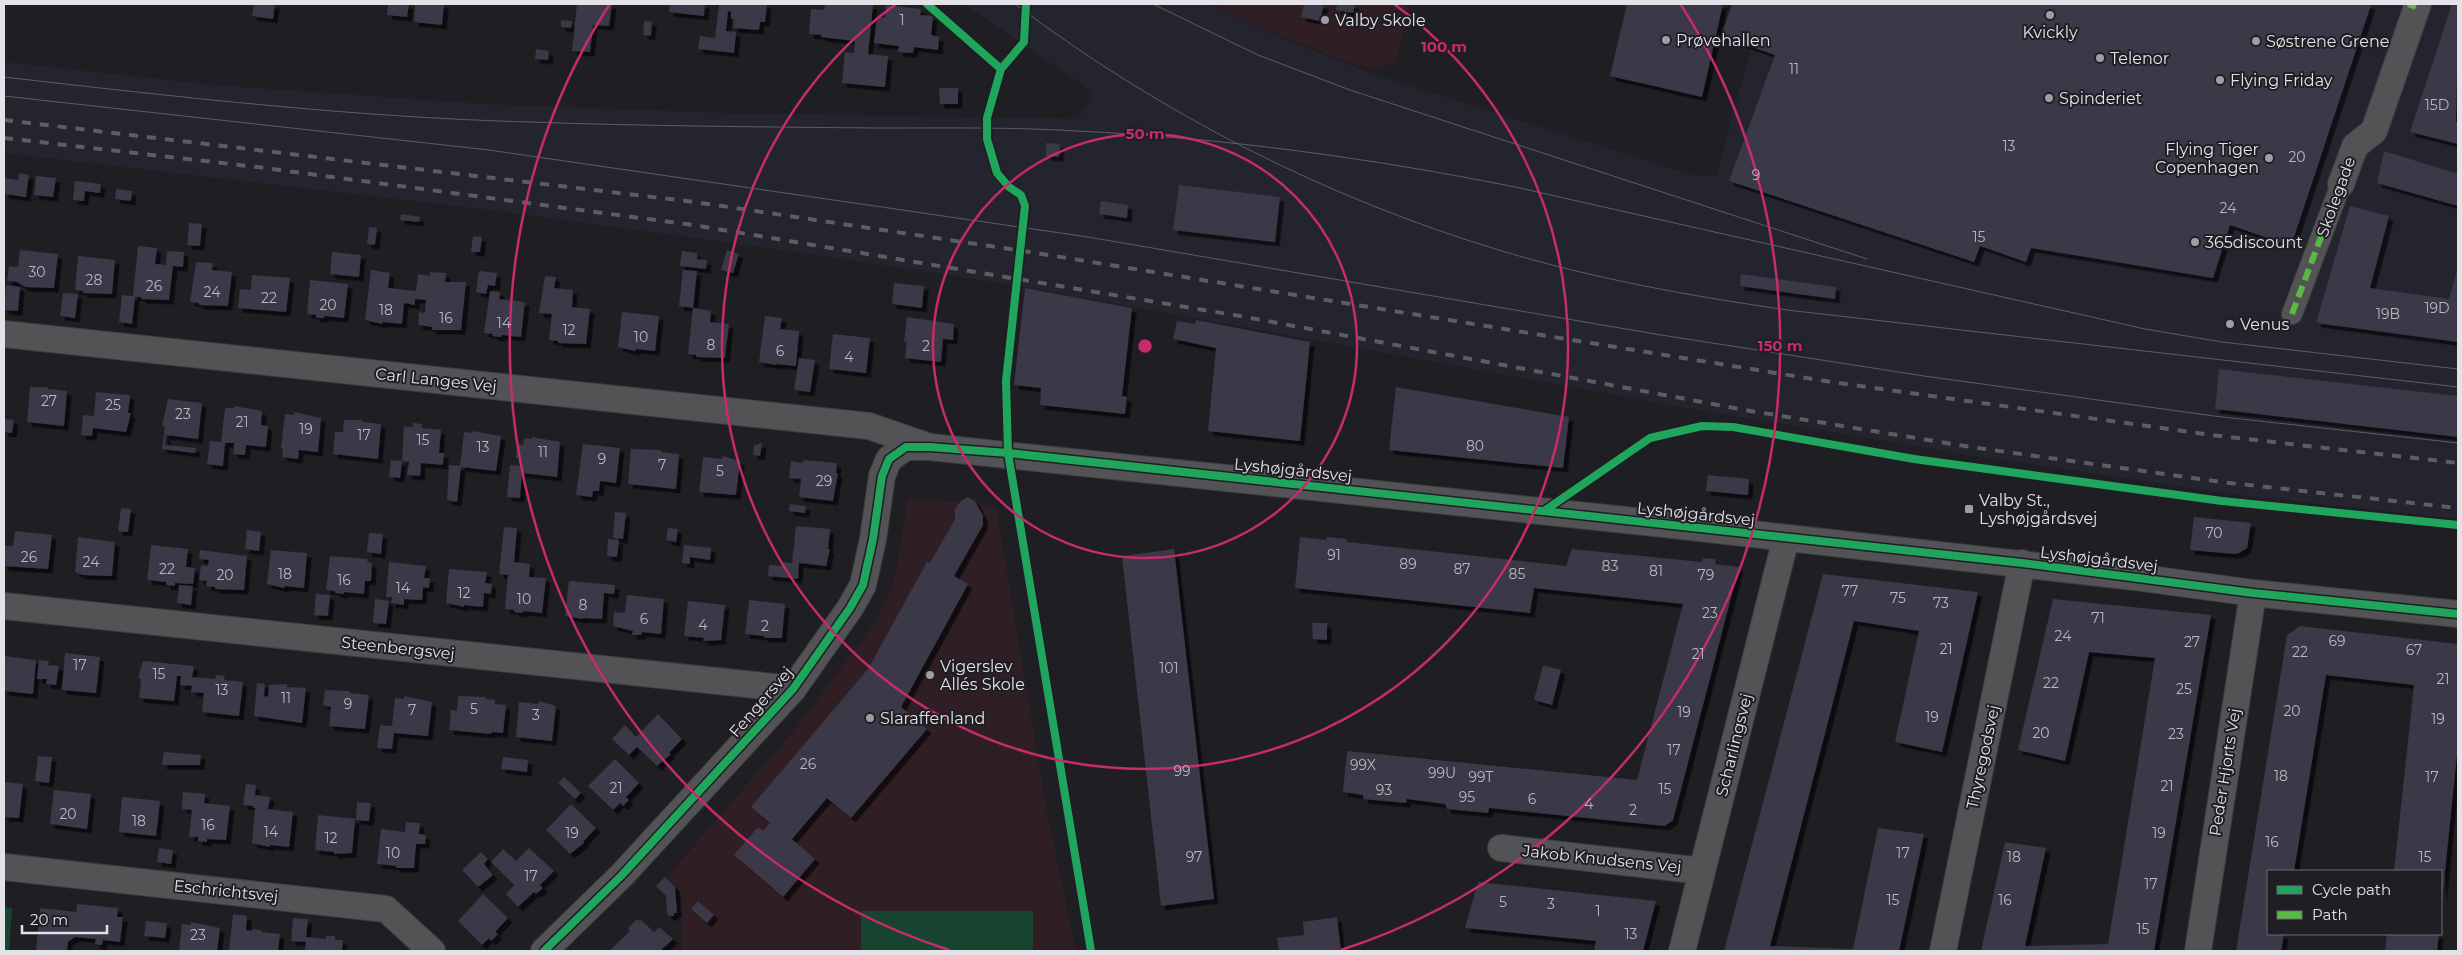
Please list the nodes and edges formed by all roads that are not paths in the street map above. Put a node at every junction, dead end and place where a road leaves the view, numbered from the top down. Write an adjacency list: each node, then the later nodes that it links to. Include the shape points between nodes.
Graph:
1 (2414, 5): 2 (street, Skolegade, via 2374,131 2355,146)
2 (2341, 184): 3 (street, Skolegade)
3 (2292, 314)
4 (4, 334): 5 (street, Carl Langes Vej)
5 (869, 426): 6 (street, Lyshøjgårdsvej)
6 (930, 446): 7 (street, Lyshøjgårdsvej); 12 (street, Fengersvej, via 906,447 889,459 882,476 863,585)
7 (1786, 538): 8 (street, Lyshøjgårdsvej); 15 (street, Scharlingsvej)
8 (2022, 563): 9 (street, Lyshøjgårdsvej); 19 (street, Thyregodsvej)
9 (2253, 593): 11 (street, Lyshøjgårdsvej); 20 (street, Peder Hjorts Vej)
10 (4, 606): 12 (street, Steenbergsvej)
11 (2458, 614)
12 (793, 689): 17 (street, Fengersvej, via 622,875)
13 (1501, 848): 15 (street, Jakob Knudsens Vej)
14 (4, 867): 16 (street, Eschrichtsvej, via 386,909)
15 (1702, 871): 18 (street, Scharlingsvej)
16 (432, 951)
17 (544, 951)
18 (1682, 951)
19 (1943, 951)
20 (2198, 951)

